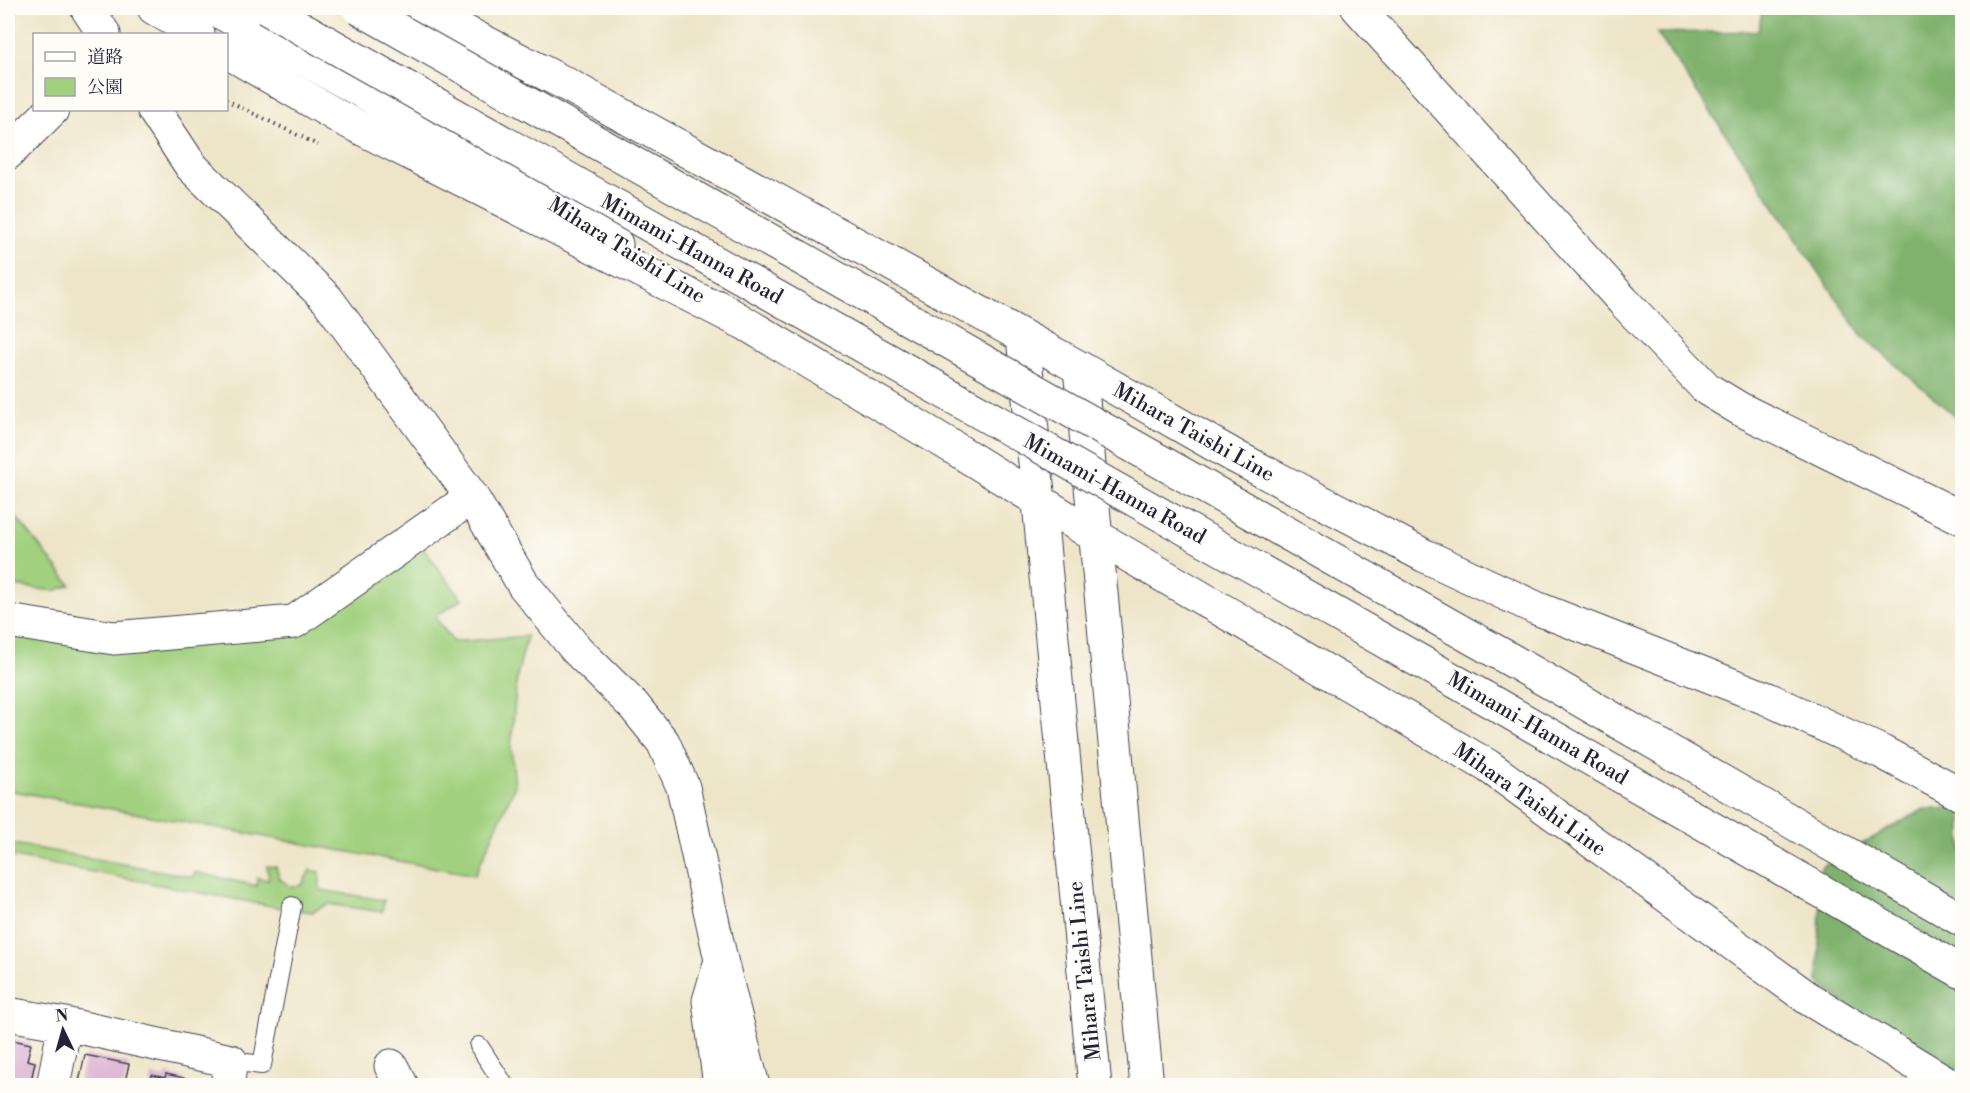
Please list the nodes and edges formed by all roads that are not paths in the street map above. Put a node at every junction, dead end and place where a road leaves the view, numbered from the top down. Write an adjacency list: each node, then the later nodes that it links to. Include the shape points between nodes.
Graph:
1 (87, 8): 8 (main road)
2 (154, 8): 9 (main road)
3 (213, 8): 14 (main road, Mihara Taishi Line, via 452,141)
4 (266, 8): 26 (main road, Mimami-Hanna Road, bridge)
5 (359, 8): 24 (main road, bridge)
6 (1358, 8): 19 (main road, via 1707,389)
7 (425, 10): 15 (main road, Mihara Taishi Line)
8 (103, 33)
9 (196, 33)
10 (228, 52): 14 (main road, via 339,117)
11 (51, 111): 13 (main road)
12 (155, 111): 17 (main road, via 191,166 327,299)
13 (8, 153)
14 (740, 321): 18 (main road, Mihara Taishi Line)
15 (1023, 337): 16 (main road, Mihara Taishi Line); 18 (main road, Mihara Taishi Line)
16 (1080, 368): 20 (main road, Mihara Taishi Line); 22 (main road, Mihara Taishi Line, via 1236,457 1425,556 1536,608 1768,699 1882,752)
17 (472, 497): 21 (main road, via 294,622 114,638); 25 (main road, via 523,584 576,649 634,706 663,742 683,787)
18 (1038, 499): 20 (main road, Mihara Taishi Line); 35 (main road, Mihara Taishi Line)
19 (1962, 518)
20 (1094, 535): 36 (main road, Mihara Taishi Line); 37 (main road, Mihara Taishi Line, via 1488,766 1809,999)
21 (8, 621)
22 (1962, 795)
23 (292, 906): 30 (lane, via 262,1065)
24 (1962, 920)
25 (721, 960): 33 (main road, via 709,1002); 34 (main road)
26 (1962, 972)
27 (8, 1014): 28 (main road)
28 (65, 1024): 30 (main road); 31 (main road)
29 (478, 1046): 32 (lane)
30 (229, 1073)
31 (53, 1086)
32 (505, 1086)
33 (720, 1086)
34 (753, 1086)
35 (1095, 1086)
36 (1147, 1086)
37 (1952, 1086)

